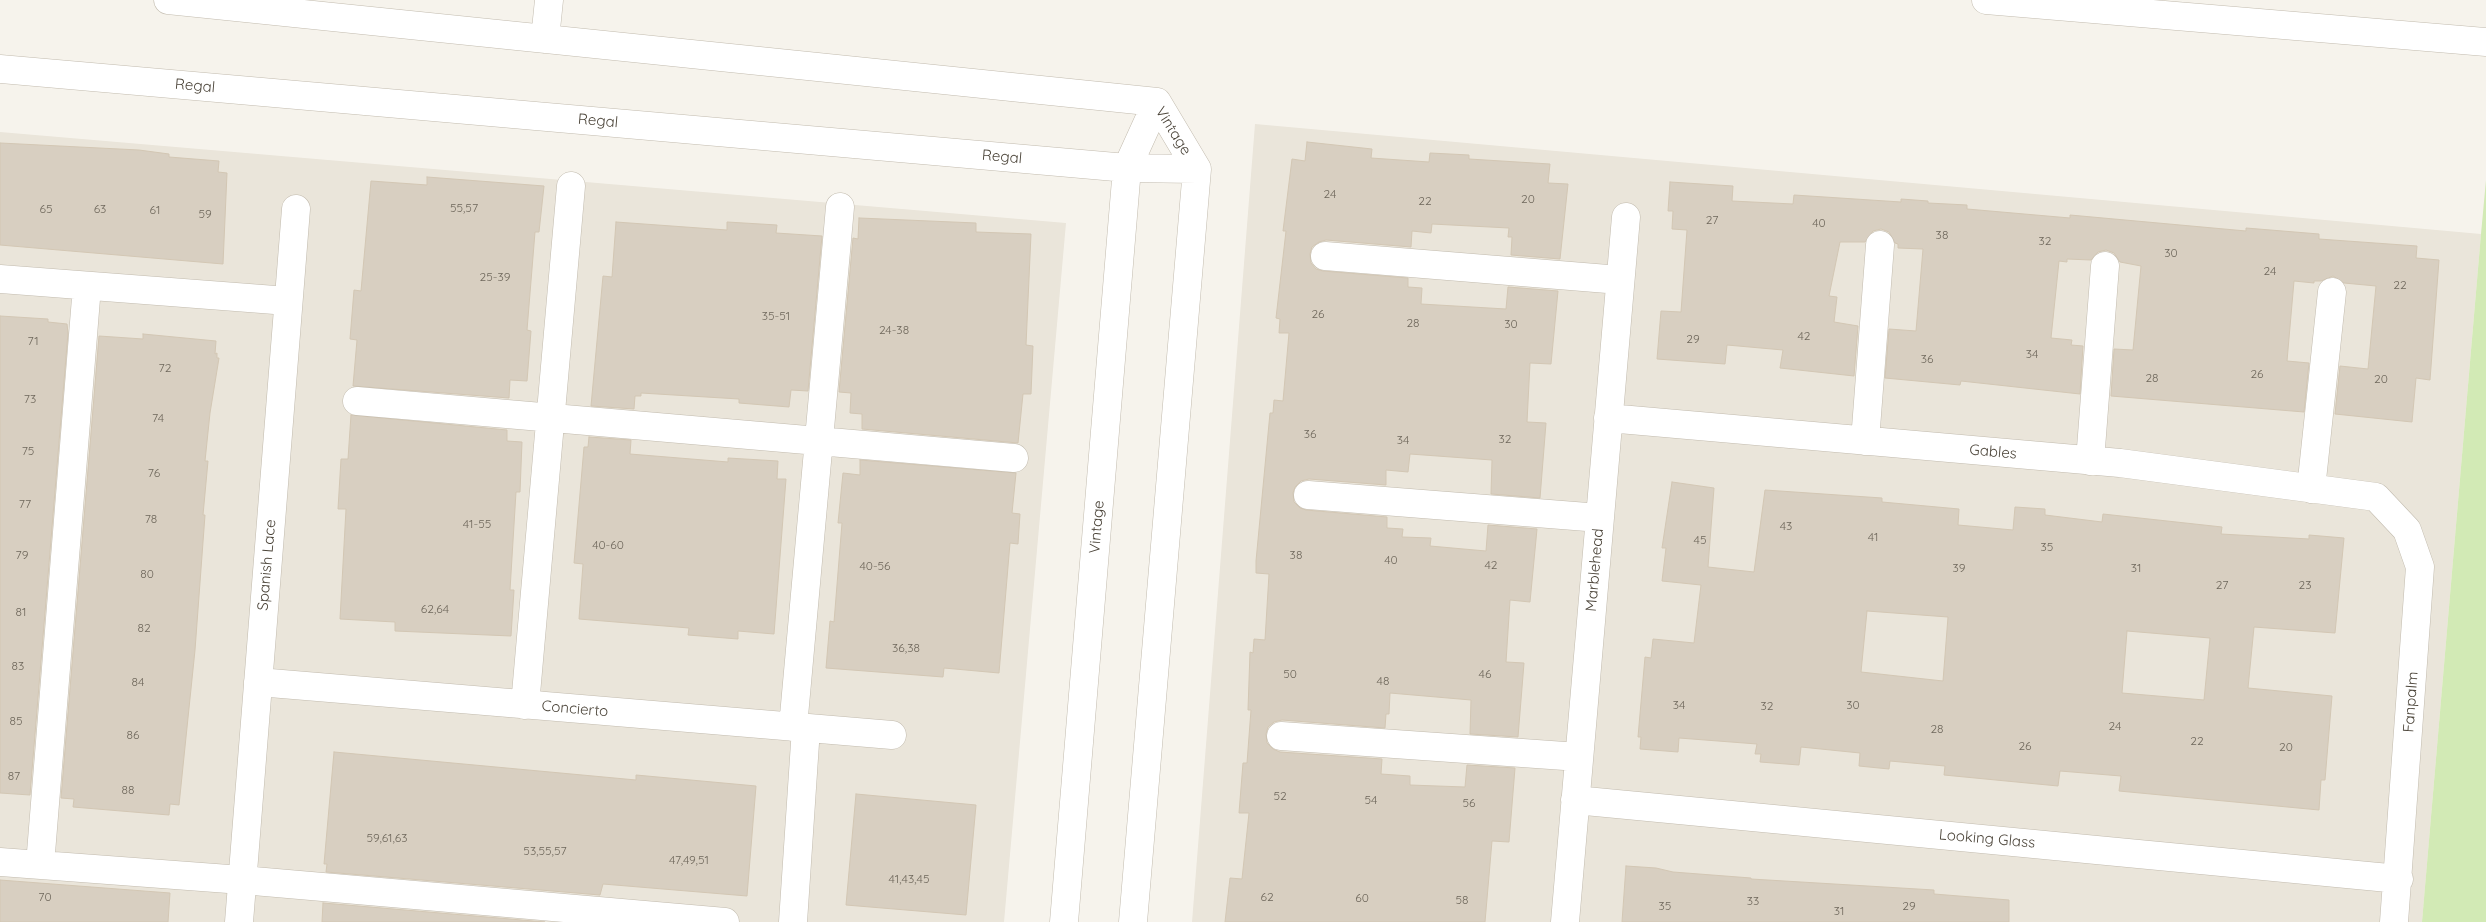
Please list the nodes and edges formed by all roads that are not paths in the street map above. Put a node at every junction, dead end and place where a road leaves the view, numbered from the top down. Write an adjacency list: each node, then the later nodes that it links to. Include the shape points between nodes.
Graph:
1 (168, 0): 4 (street)
2 (548, 0): 4 (street)
3 (1986, 0): 5 (street)
4 (545, 39): 7 (street)
5 (2486, 42)
6 (0, 69): 8 (street, Regal)
7 (1157, 102): 8 (street, Vintage); 9 (street, Vintage)
8 (1127, 168): 9 (street, Regal); 47 (street, Vintage)
9 (1197, 169): 48 (street, Vintage)
10 (570, 186): 23 (street)
11 (840, 207): 25 (street)
12 (296, 209): 21 (street, Spanish Lace)
13 (1626, 218): 18 (street, Marblehead)
14 (1880, 246): 26 (street)
15 (1325, 256): 18 (street)
16 (2105, 266): 28 (street)
17 (0, 279): 19 (street)
18 (1620, 280): 24 (street, Marblehead)
19 (87, 286): 21 (street); 41 (street)
20 (2332, 292): 29 (street)
21 (288, 301): 33 (street, Spanish Lace)
22 (357, 401): 23 (street)
23 (550, 418): 25 (street); 34 (street)
24 (1608, 418): 26 (street, Gables); 32 (street, Marblehead)
25 (819, 441): 27 (street); 35 (street)
26 (1865, 441): 28 (street, Gables)
27 (1014, 458)
28 (2090, 461): 29 (street, Gables)
29 (2311, 488): 31 (street, Gables)
30 (1308, 495): 32 (street)
31 (2376, 497): 42 (street, Fanpalm, via 2406,530 2420,567)
32 (1600, 518): 38 (street, Marblehead)
33 (258, 682): 34 (street, Concierto); 43 (street, Spanish Lace)
34 (525, 704): 35 (street, Concierto)
35 (800, 727): 36 (street, Concierto); 46 (street)
36 (892, 735)
37 (1281, 736): 38 (street)
38 (1579, 757): 39 (street, Marblehead)
39 (1576, 800): 42 (street, Looking Glass); 49 (street, Marblehead)
40 (0, 862): 41 (street)
41 (40, 865): 43 (street)
42 (2399, 879): 50 (street, Fanpalm)
43 (242, 880): 44 (street, Spanish Lace); 45 (street)
44 (239, 922)
45 (725, 922)
46 (793, 922)
47 (1064, 922)
48 (1133, 922)
49 (1564, 922)
50 (2394, 922)

